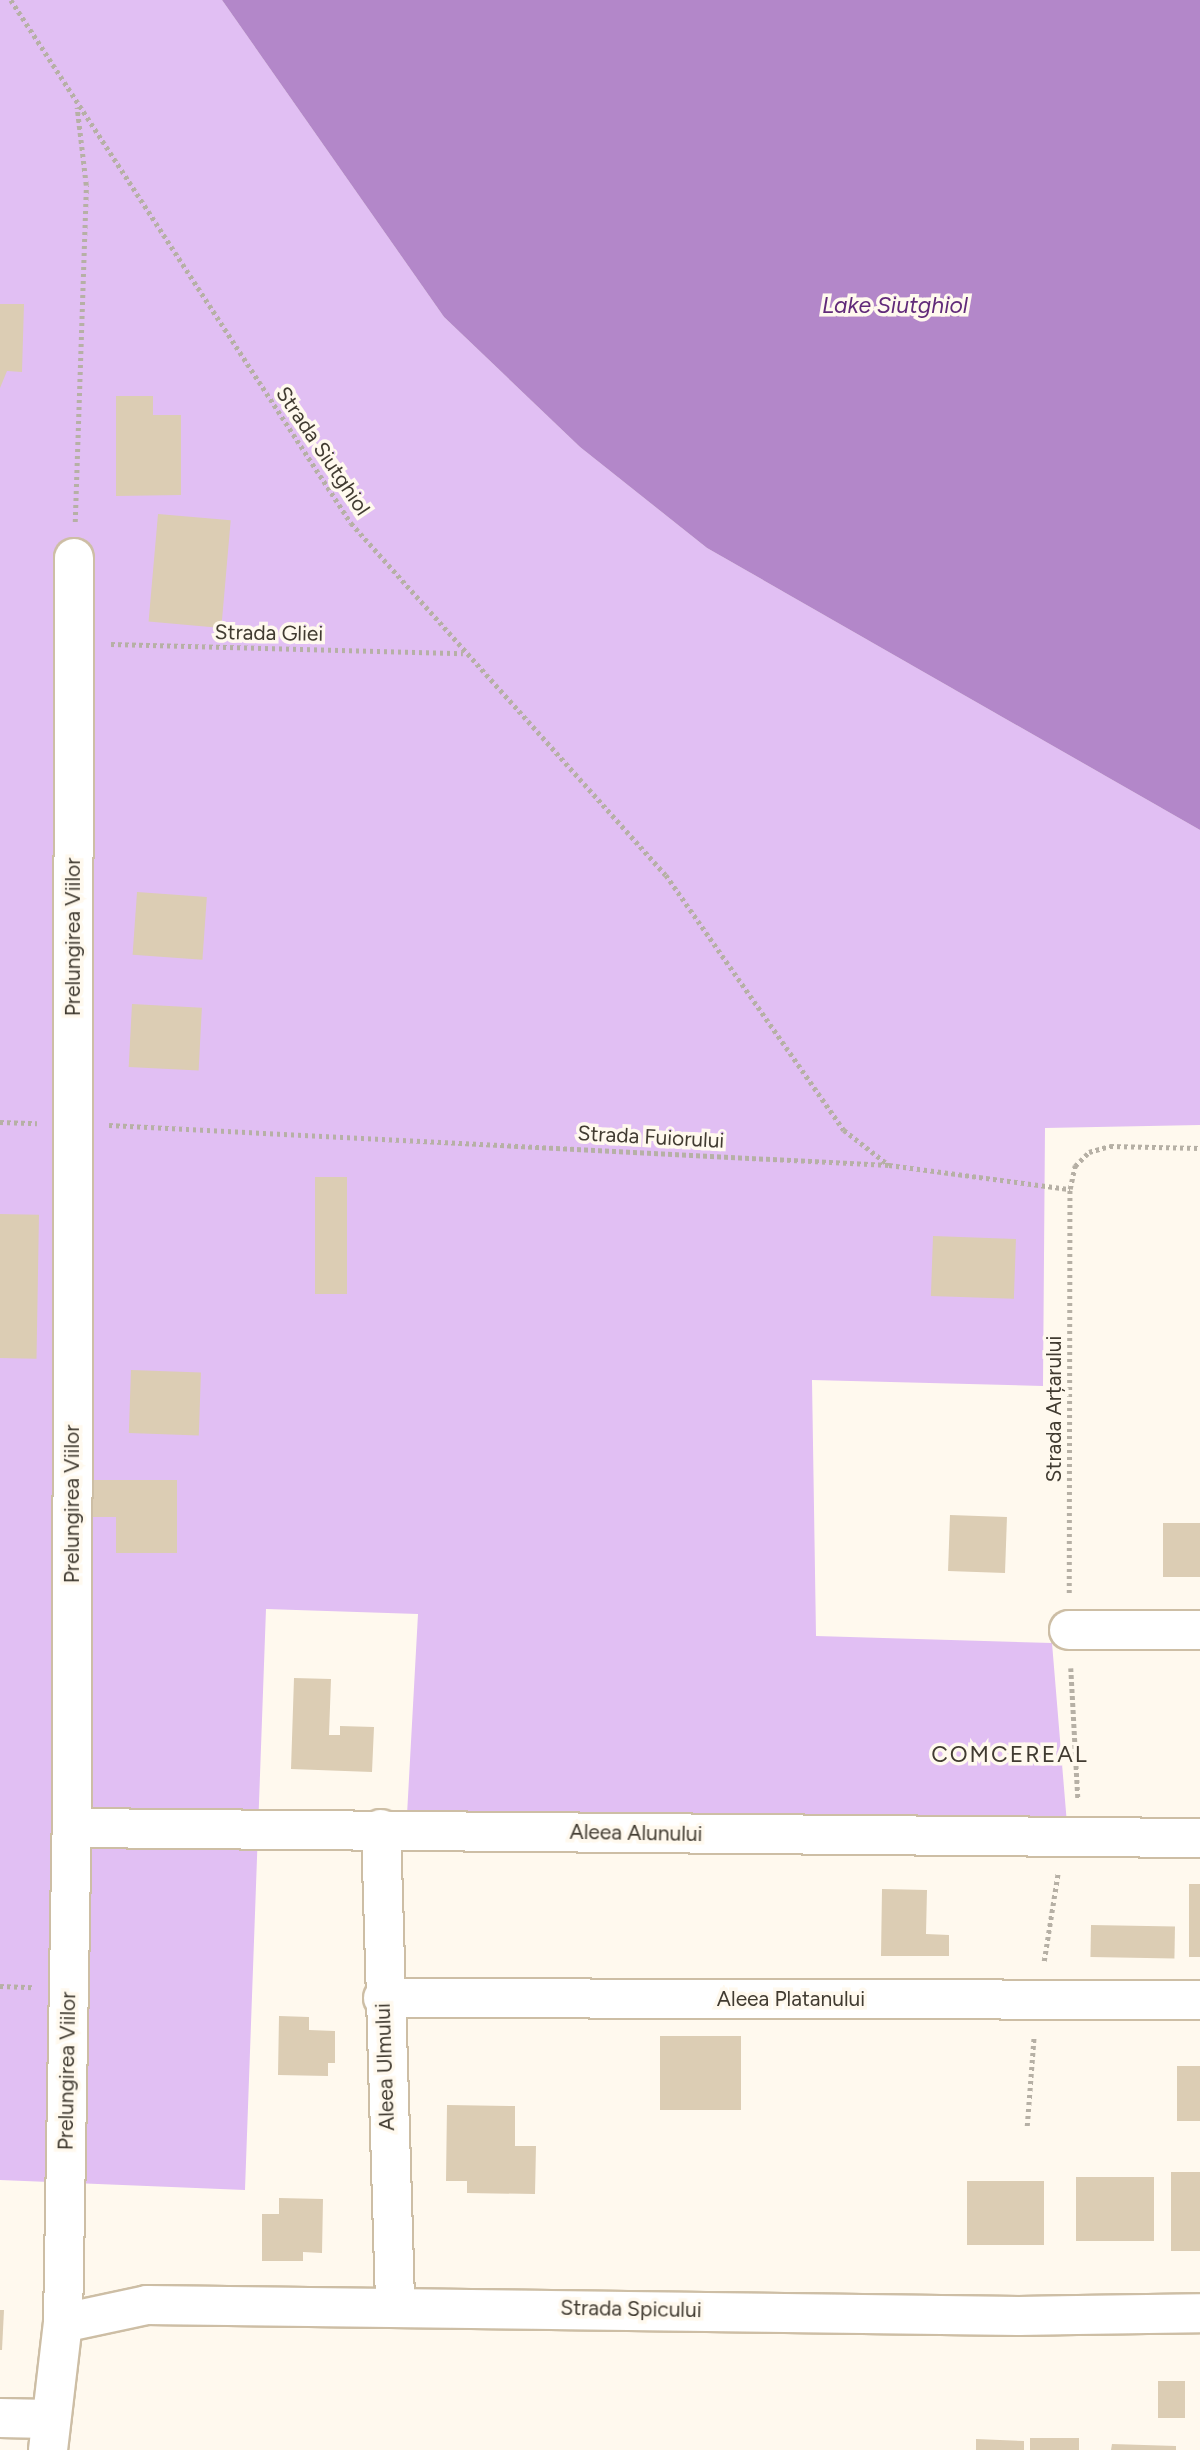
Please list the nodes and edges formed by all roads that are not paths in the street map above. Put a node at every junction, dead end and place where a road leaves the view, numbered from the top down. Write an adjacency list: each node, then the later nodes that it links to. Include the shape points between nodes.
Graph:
1 (74, 558): 4 (street, Prelungirea Viilor)
2 (1069, 1630): 3 (street)
3 (1200, 1630)
4 (72, 1828): 5 (street, Aleea Alunului); 11 (street, Prelungirea Viilor)
5 (381, 1829): 6 (street, Aleea Alunului); 7 (street, Aleea Ulmului)
6 (1200, 1838)
7 (383, 1998): 8 (street, Aleea Platanului); 9 (street, Aleea Ulmului)
8 (1200, 2000)
9 (394, 2305): 10 (street, Strada Spicului, via 1018,2316); 11 (street, Strada Spicului, via 147,2305)
10 (1200, 2313)
11 (63, 2323): 13 (street, Prelungirea Viilor)
12 (0, 2417): 13 (street)
13 (49, 2435)

